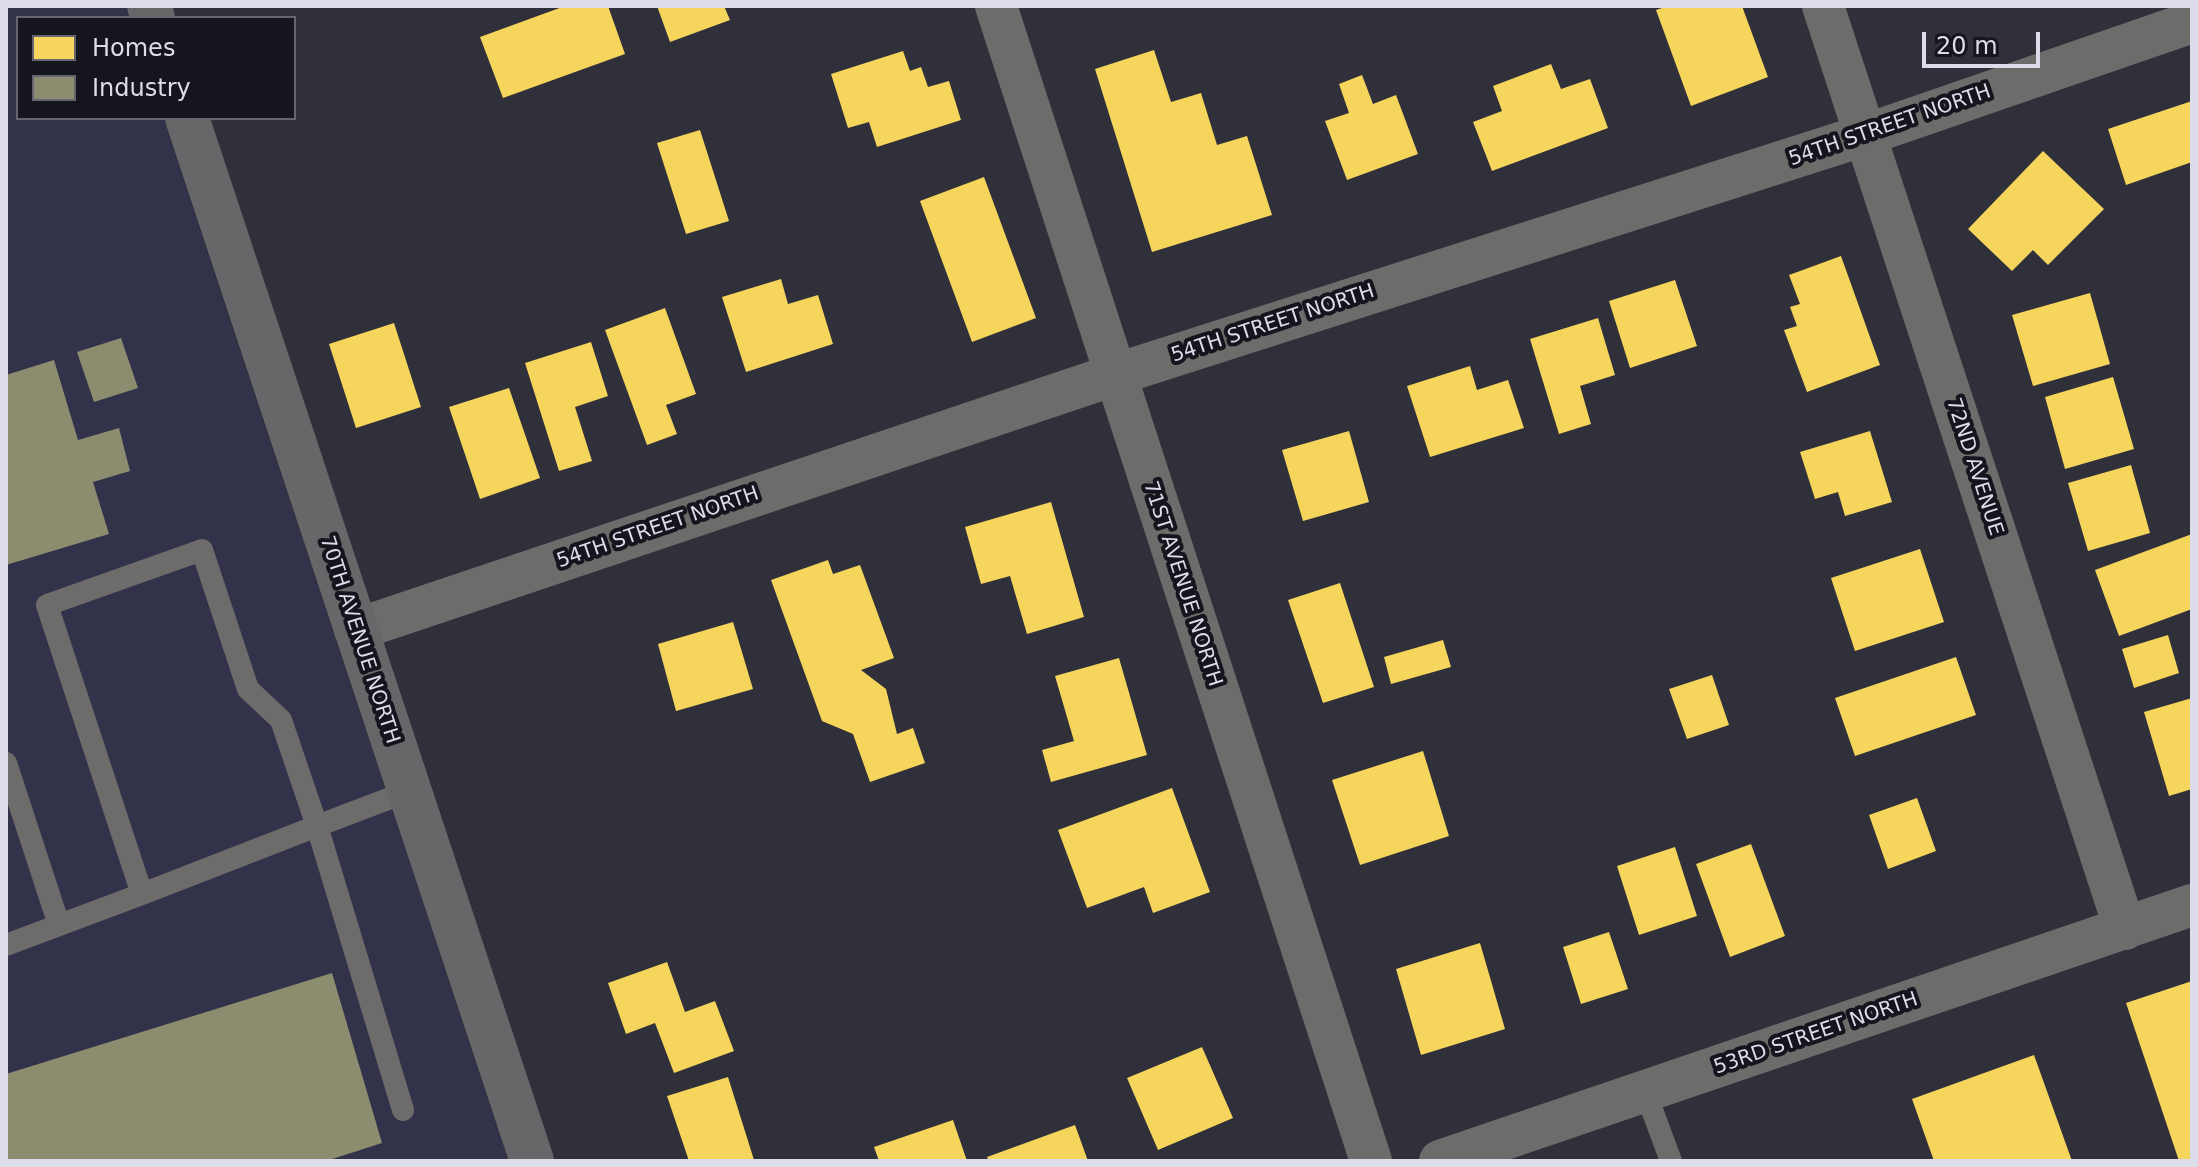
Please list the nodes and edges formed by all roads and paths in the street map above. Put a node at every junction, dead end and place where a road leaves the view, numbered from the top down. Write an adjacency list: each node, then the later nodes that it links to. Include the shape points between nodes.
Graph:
1 (996, 6): 6 (street, 71ST AVENUE NORTH)
2 (1823, 6): 5 (street, 72ND AVENUE)
3 (2192, 22): 5 (street, 54TH STREET NORTH)
4 (188, 120): 7 (street, 70TH AVENUE NORTH)
5 (1865, 135): 6 (street, 54TH STREET NORTH); 14 (street, 72ND AVENUE)
6 (1114, 375): 7 (street, 54TH STREET NORTH); 19 (street, 71ST AVENUE NORTH)
7 (355, 630): 9 (street, 70TH AVENUE NORTH)
8 (6, 763): 13 (lane)
9 (409, 791): 10 (lane); 18 (street, 70TH AVENUE NORTH)
10 (317, 826): 11 (lane); 11 (lane, via 281,720 248,689 202,550 47,605); 17 (lane)
11 (142, 894): 13 (lane)
12 (2192, 905): 14 (street, 53RD STREET NORTH)
13 (59, 925): 15 (lane)
14 (2125, 929): 16 (street, 53RD STREET NORTH)
15 (6, 945)
16 (1645, 1091): 20 (street, 53RD STREET NORTH); 21 (lane)
17 (403, 1110)
18 (532, 1161)
19 (1371, 1161)
20 (1440, 1161)
21 (1671, 1161)

